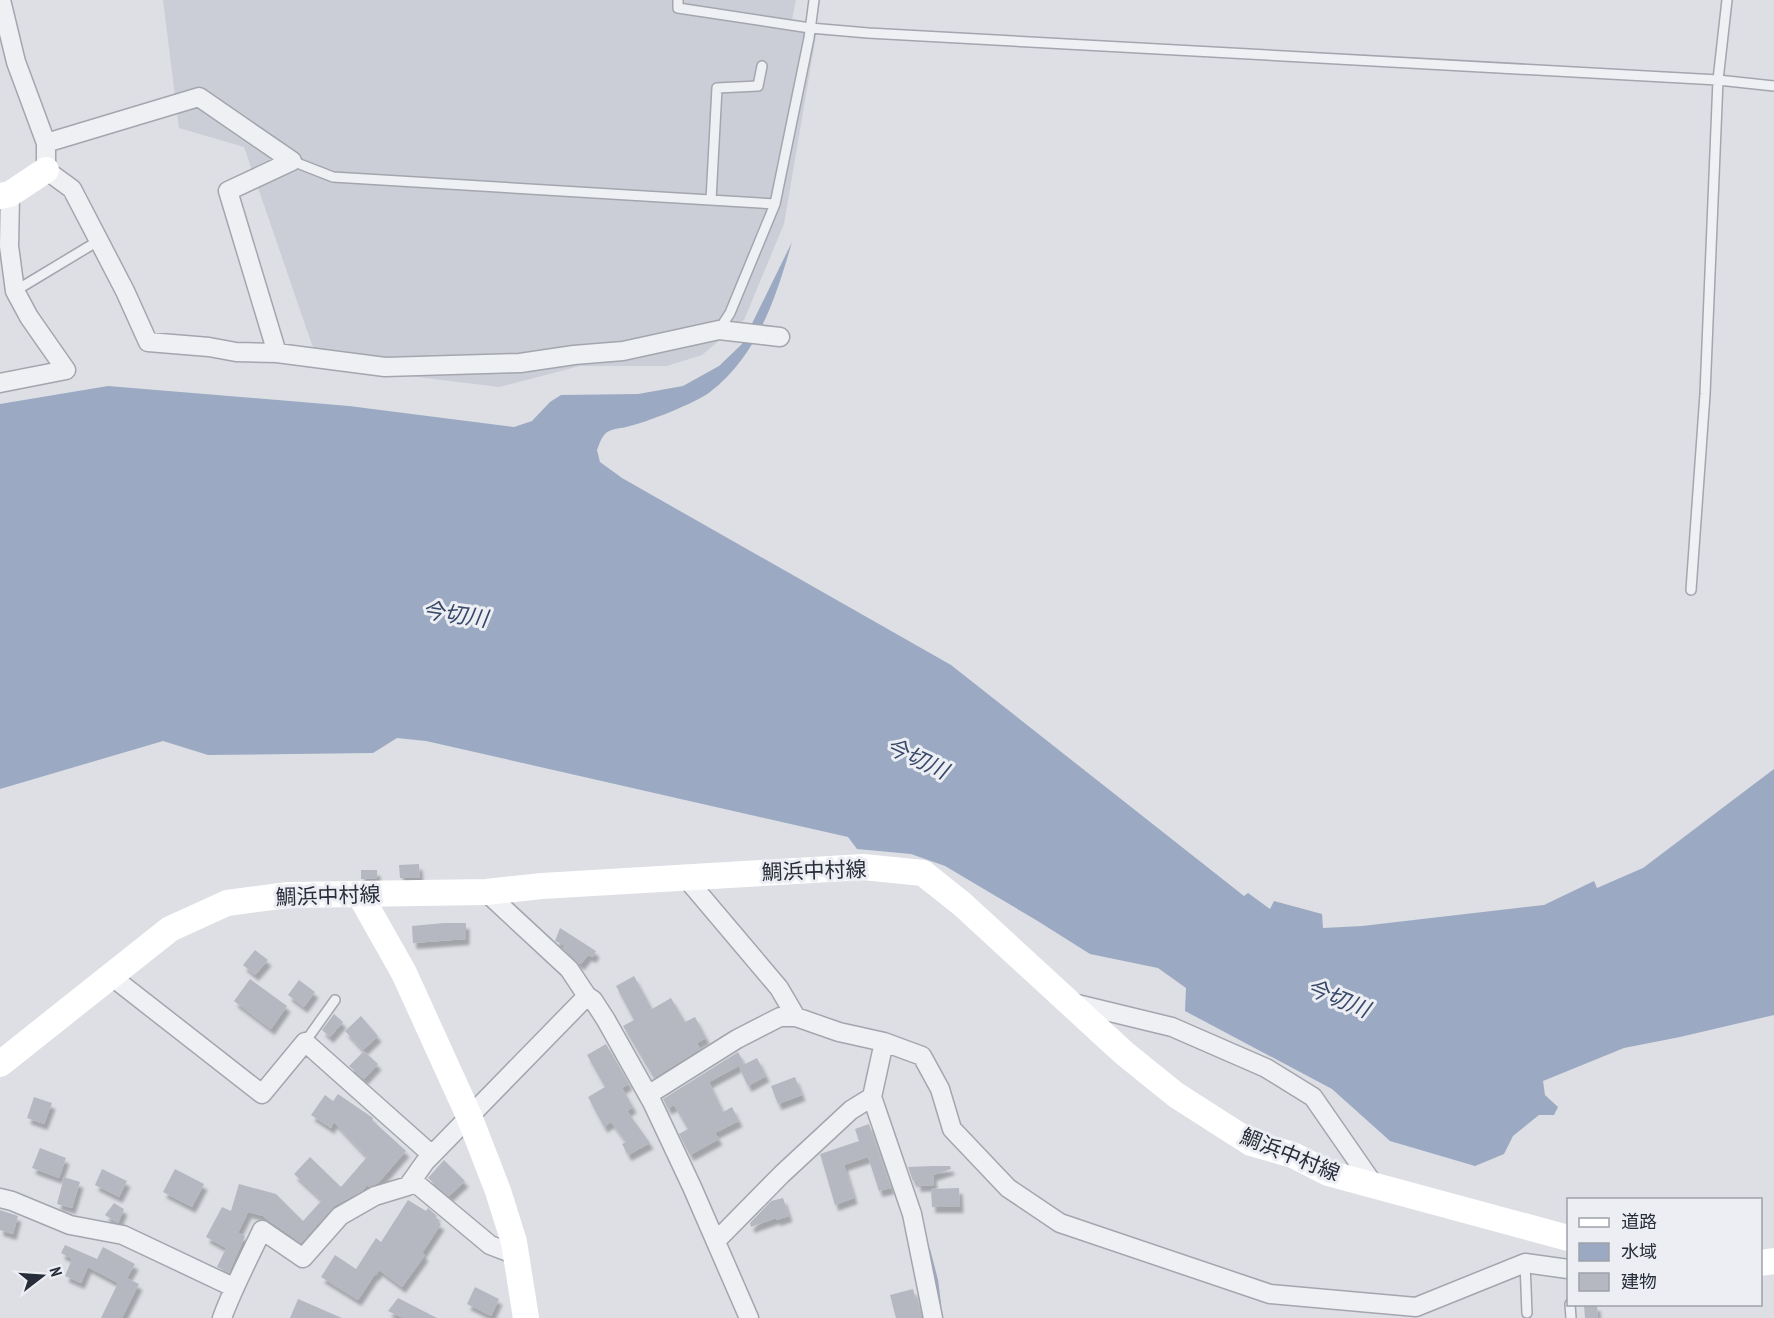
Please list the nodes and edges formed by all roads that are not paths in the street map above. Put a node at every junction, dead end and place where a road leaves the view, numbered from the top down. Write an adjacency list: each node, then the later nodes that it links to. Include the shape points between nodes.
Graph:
1 (1, 0): 9 (street, via 16,62)
2 (678, 0): 5 (lane, via 678,8)
3 (814, 0): 5 (lane)
4 (1727, 0): 7 (lane)
5 (810, 28): 7 (lane); 14 (lane)
6 (762, 66): 13 (lane, via 758,86 717,88)
7 (1718, 80): 8 (lane); 21 (lane, via 1705,394)
8 (1774, 86)
9 (46, 142): 10 (street, via 198,97); 11 (street)
10 (292, 161): 13 (lane, via 333,177); 19 (street, via 228,191)
11 (46, 170): 12 (main road); 15 (street, via 72,189)
12 (5, 195): 16 (street)
13 (711, 200): 14 (lane)
14 (776, 204): 17 (lane, via 730,313)
15 (98, 241): 16 (lane); 19 (street, via 148,342 236,352)
16 (15, 291): 20 (street, via 66,370)
17 (719, 330): 18 (street); 19 (street, via 623,351 520,363 385,367)
18 (780, 337)
19 (278, 352)
20 (0, 382)
21 (1690, 590)
22 (686, 878): 23 (main road, 鯛浜中村線); 28 (main road, 鯛浜中村線, via 864,867 923,873); 29 (street, via 779,988)
23 (486, 892): 24 (main road, 鯛浜中村線); 26 (street, via 568,969)
24 (360, 895): 25 (main road, 鯛浜中村線, via 288,895 227,903 170,928); 35 (main road, via 404,974)
25 (111, 976): 30 (street, via 261,1094); 32 (main road, 鯛浜中村線)
26 (587, 996): 33 (street, via 606,1020); 35 (street)
27 (335, 1000): 30 (lane)
28 (1071, 1003): 38 (main road, 鯛浜中村線, via 1176,1095 1251,1143 1293,1155 1328,1173); 38 (street, via 1172,1027 1266,1068 1313,1097)
29 (796, 1017): 31 (street); 33 (street, via 780,1017)
30 (305, 1042): 36 (street)
31 (884, 1042): 34 (street); 43 (street, via 922,1056 940,1089 952,1129 1008,1188 1060,1223 1270,1294 1416,1307)
32 (0, 1064)
33 (648, 1095): 41 (street)
34 (872, 1097): 41 (street, via 851,1110); 50 (street, via 912,1214)
35 (469, 1116): 36 (street); 42 (main road, via 498,1191)
36 (432, 1155): 37 (street)
37 (412, 1180): 42 (street, via 490,1245); 45 (street, via 408,1186 375,1196 340,1216 303,1258 262,1230)
38 (1374, 1185): 40 (main road, 鯛浜中村線)
39 (0, 1198): 45 (street, via 70,1225 123,1235)
40 (1567, 1237)
41 (716, 1241): 49 (street)
42 (516, 1255): 48 (main road)
43 (1525, 1263): 44 (street); 46 (lane)
44 (1567, 1269)
45 (233, 1287): 47 (street)
46 (1527, 1313)
47 (222, 1318)
48 (526, 1318)
49 (749, 1318)
50 (933, 1318)

